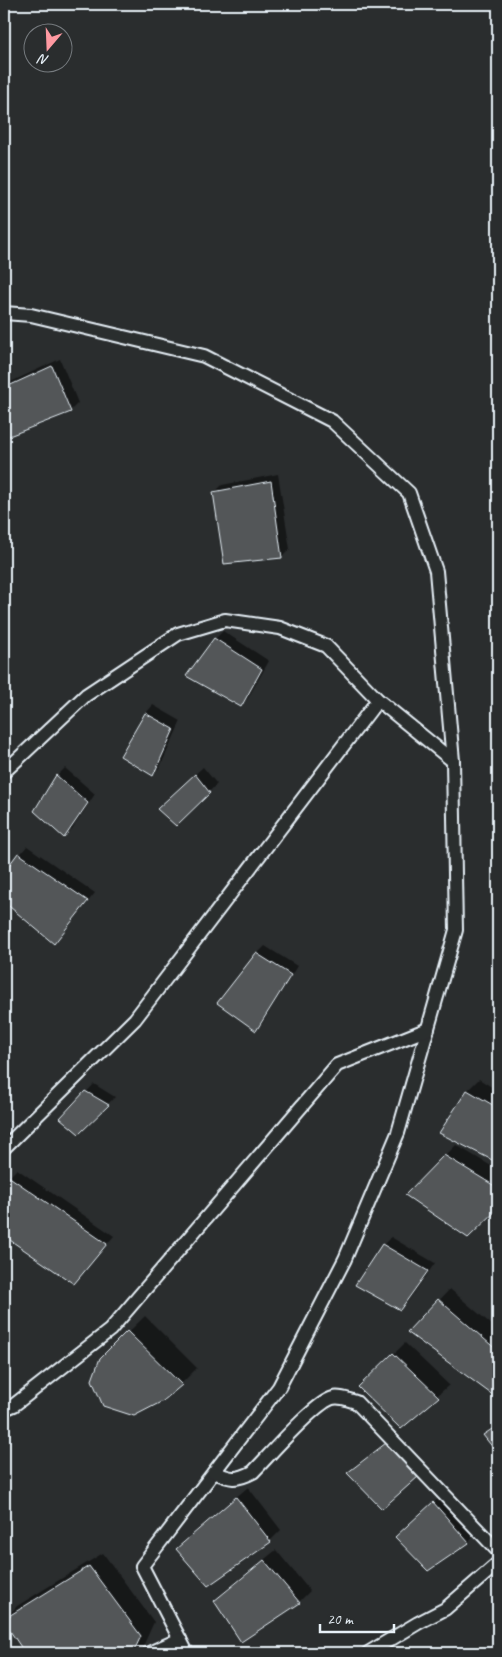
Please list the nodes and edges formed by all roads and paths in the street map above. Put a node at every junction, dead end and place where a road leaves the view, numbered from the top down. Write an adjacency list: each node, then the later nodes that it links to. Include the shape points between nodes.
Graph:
1 (4, 313): 3 (lane, via 30,315 204,356 332,421 409,493 436,571)
2 (378, 700): 3 (lane); 4 (lane, via 326,646 280,628 224,620 178,634 86,695); 6 (lane, via 136,1019)
3 (453, 761): 5 (lane, via 456,930)
4 (4, 772)
5 (428, 1029): 7 (lane, via 337,1065 110,1330 14,1405); 8 (lane, via 398,1132 345,1259 279,1387)
6 (4, 1148)
7 (4, 1409)
8 (214, 1472): 9 (lane, via 230,1479 242,1478 253,1472 317,1405 333,1398 344,1398 356,1402); 11 (lane, via 142,1566)
9 (498, 1551)
10 (498, 1564): 14 (lane, via 445,1610)
11 (180, 1639): 12 (lane); 13 (lane)
12 (149, 1653)
13 (187, 1653)
14 (368, 1653)

